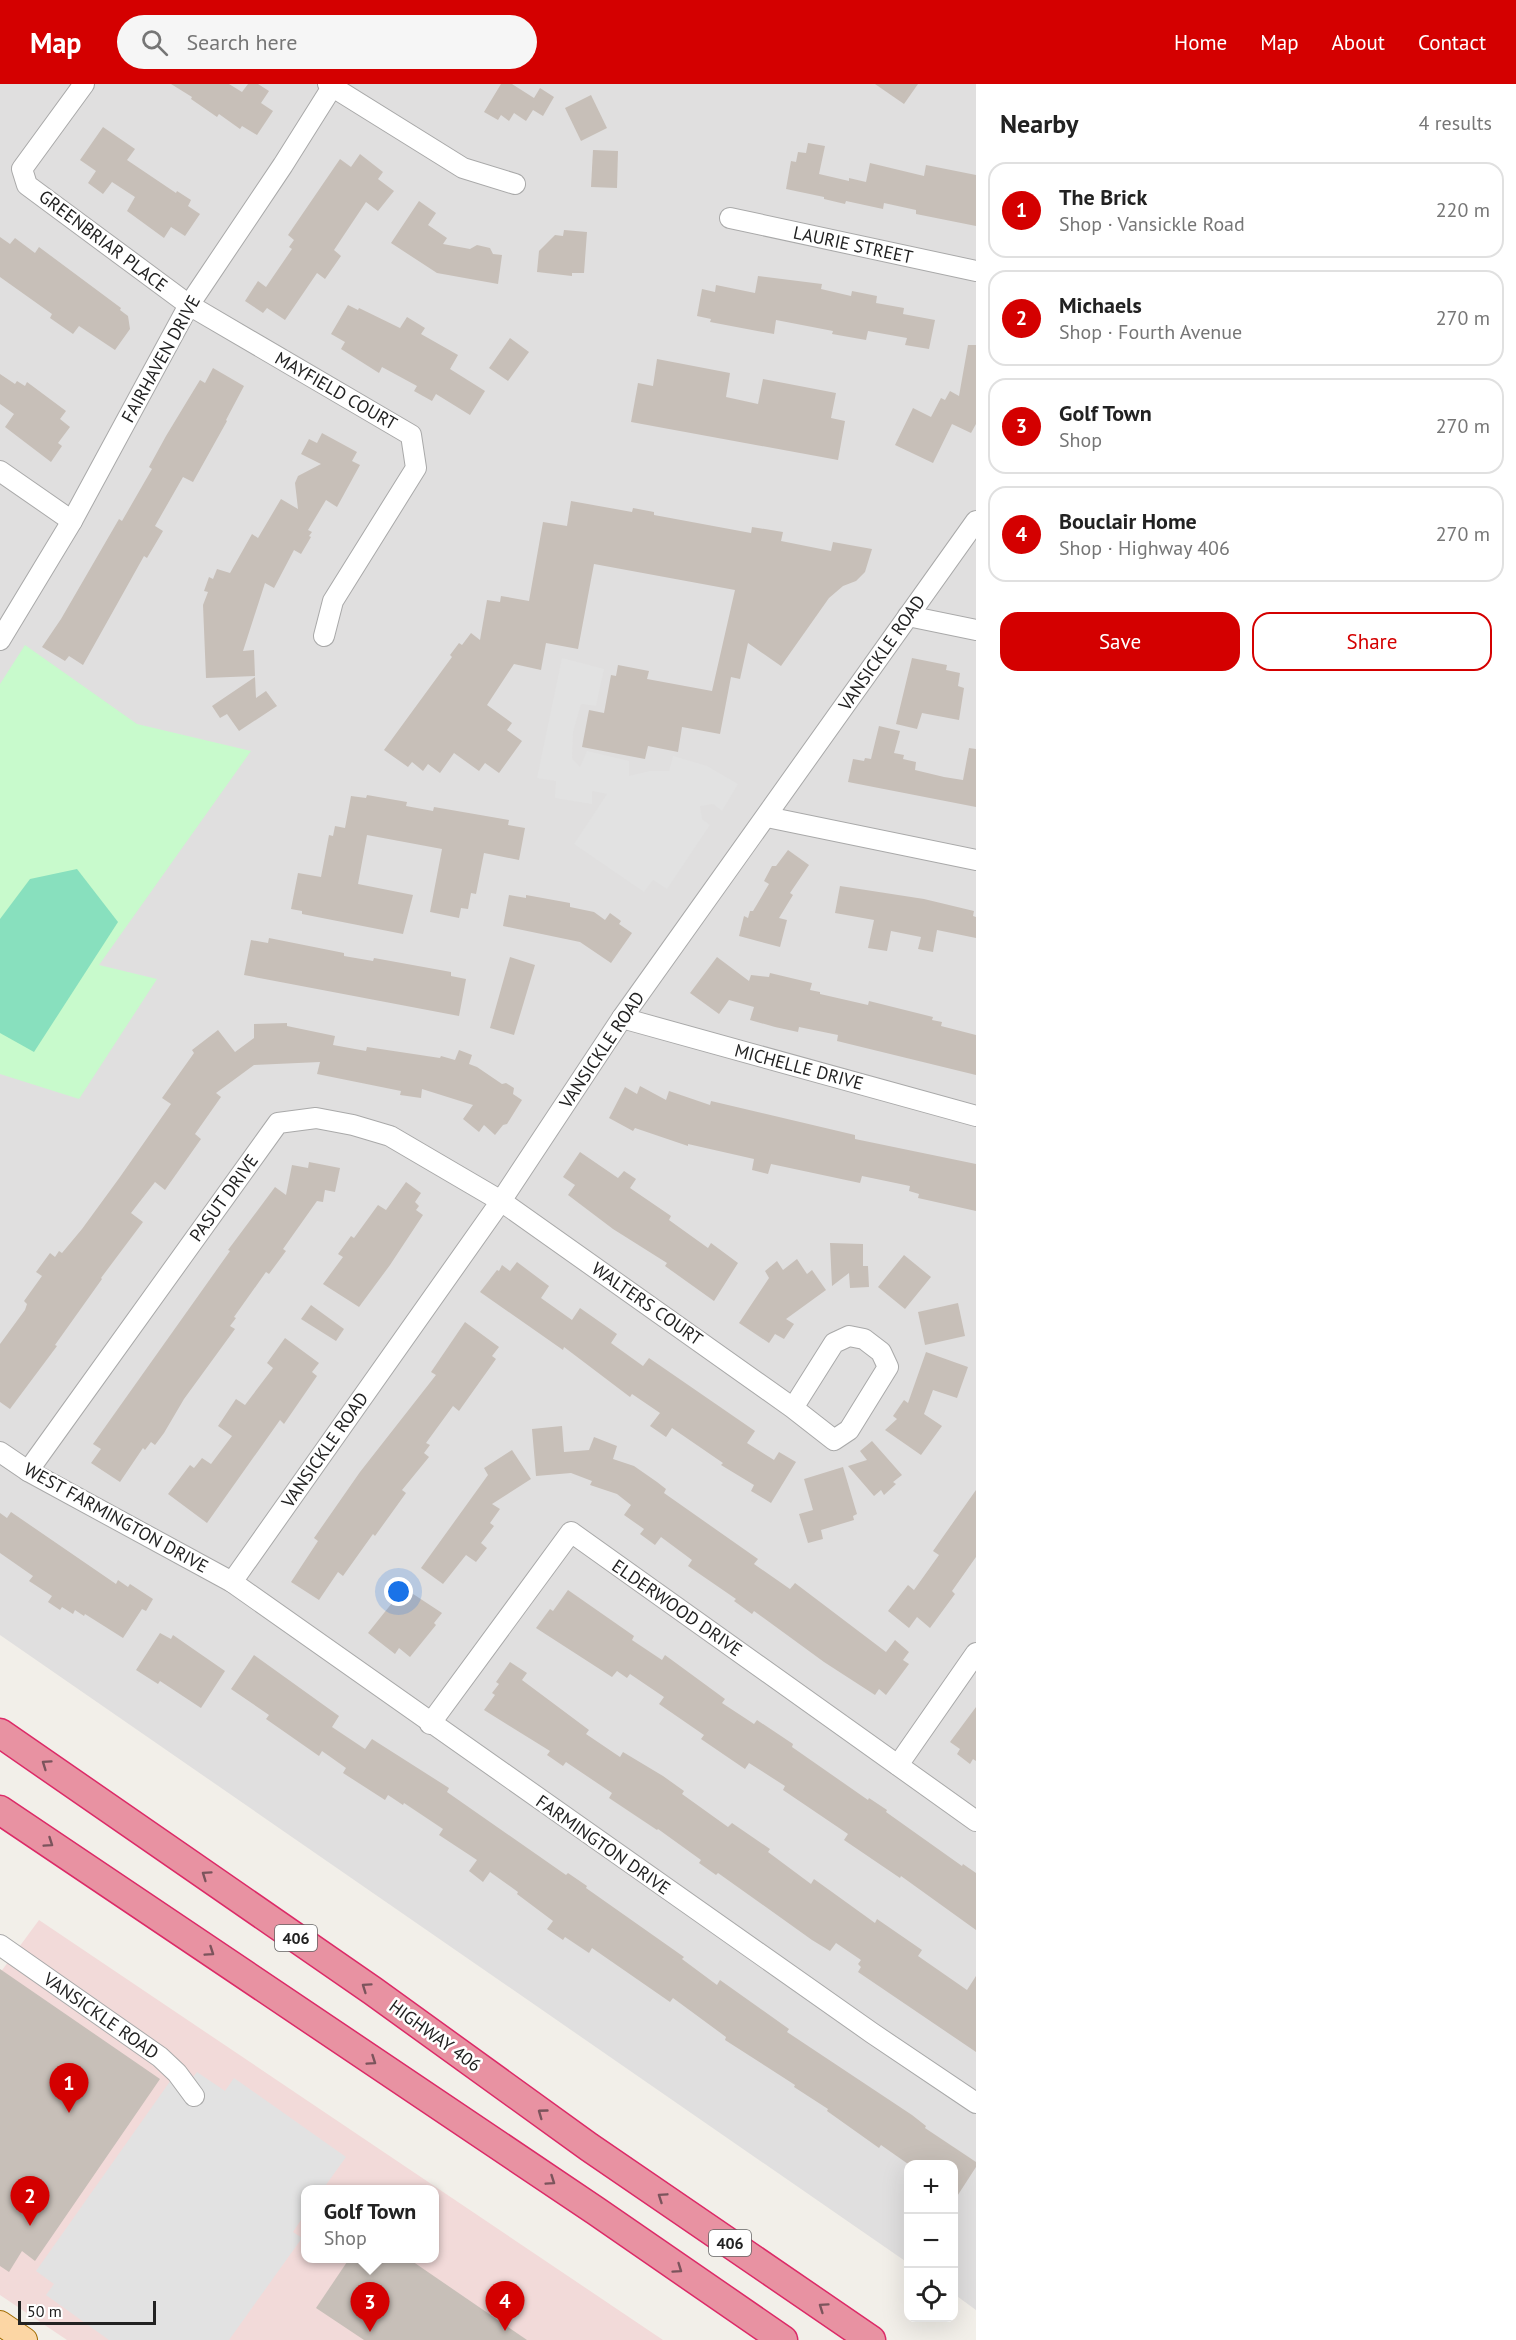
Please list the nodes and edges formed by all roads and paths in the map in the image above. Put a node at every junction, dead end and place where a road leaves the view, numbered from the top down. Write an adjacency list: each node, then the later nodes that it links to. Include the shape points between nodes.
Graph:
1 (84, 84): 6 (street, GREENBRIAR PLACE, via 22,169 27,185)
2 (332, 85): 3 (street, via 463,168); 6 (street, FAIRHAVEN DRIVE)
3 (515, 184)
4 (730, 218): 5 (street, LAURIE STREET)
5 (976, 271)
6 (189, 305): 8 (street, FAIRHAVEN DRIVE); 12 (street, MAYFIELD COURT, via 411,435 416,468 333,601)
7 (0, 471): 8 (street)
8 (72, 521): 13 (street, FAIRHAVEN DRIVE)
9 (976, 521): 10 (street, VANSICKLE ROAD)
10 (908, 616): 11 (street); 14 (street, VANSICKLE ROAD)
11 (976, 630)
12 (324, 636)
13 (0, 640)
14 (767, 818): 15 (street); 16 (street, VANSICKLE ROAD)
15 (976, 860)
16 (622, 1018): 17 (street, MICHELLE DRIVE); 18 (street, VANSICKLE ROAD)
17 (976, 1116)
18 (501, 1201): 19 (street, WALTERS COURT); 21 (street, PASUT DRIVE, via 390,1136 316,1118 278,1122); 22 (street, VANSICKLE ROAD)
19 (793, 1408): 19 (street, WALTERS COURT, via 834,1440 849,1430 888,1367 880,1352 864,1340 849,1336 834,1343)
20 (0, 1452): 21 (street, WEST FARMINGTON DRIVE)
21 (28, 1471): 22 (street, WEST FARMINGTON DRIVE)
22 (232, 1582): 24 (street, FARMINGTON DRIVE)
23 (976, 1653): 26 (street)
24 (430, 1724): 26 (street, ELDERWOOD DRIVE, via 571,1532); 31 (street, FARMINGTON DRIVE)
25 (0, 1733): 35 (highway, HIGHWAY 406 / 406, one-way to 25)
26 (898, 1765): 28 (street, ELDERWOOD DRIVE)
27 (0, 1810): 34 (highway, one-way to 34)
28 (976, 1821)
29 (0, 1945): 30 (street, VANSICKLE ROAD, via 160,2057)
30 (194, 2096)
31 (976, 2103)
32 (0, 2323): 33 (main road)
33 (25, 2340)
34 (783, 2340)
35 (871, 2340)

